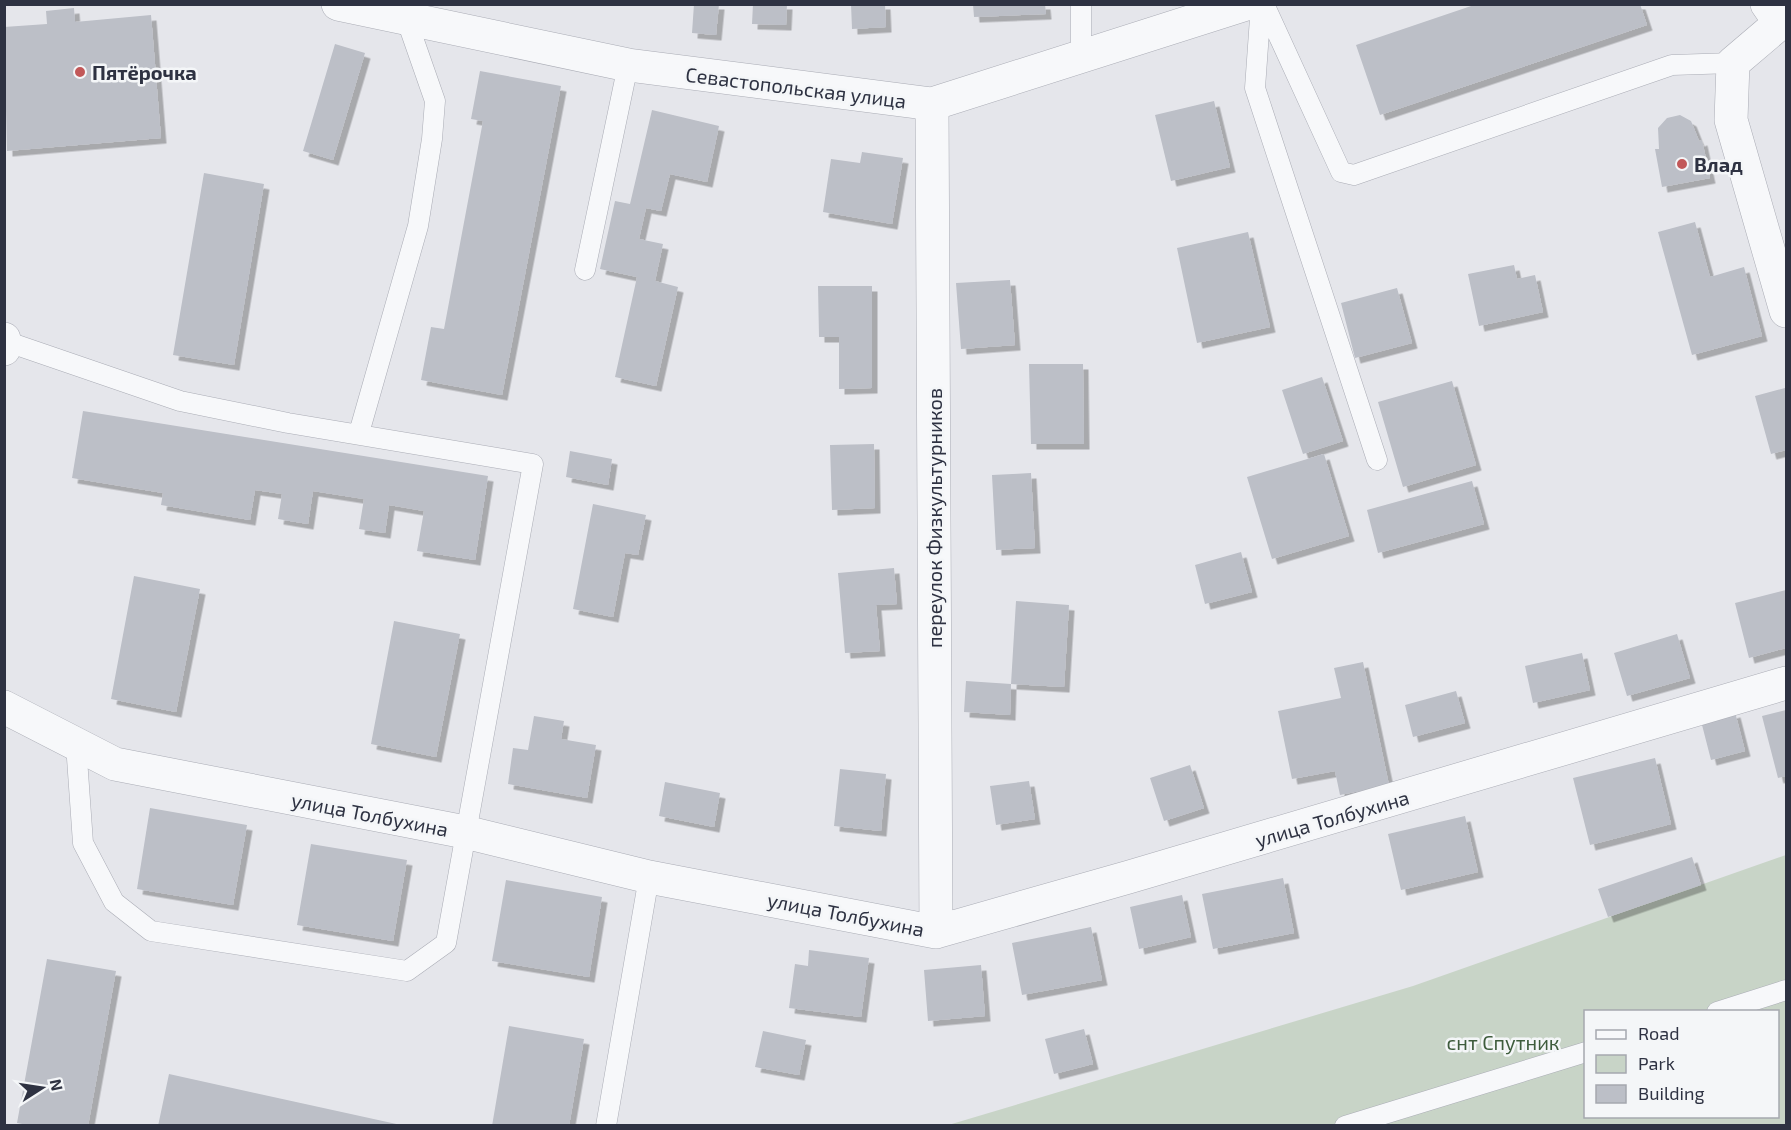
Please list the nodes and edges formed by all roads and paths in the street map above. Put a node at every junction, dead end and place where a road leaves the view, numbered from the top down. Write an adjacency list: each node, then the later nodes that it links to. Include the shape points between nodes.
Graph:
1 (338, 4): 6 (street, Севастопольская улица)
2 (1081, 4): 7 (lane)
3 (1246, 4): 7 (street, Севастопольская улица)
4 (1263, 4): 8 (lane, via 1337,165 1341,172 1354,175 1672,65); 15 (lane, via 1255,88)
5 (1778, 15): 8 (street)
6 (406, 18): 9 (street, Севастопольская улица); 14 (lane, via 435,101 432,139 418,226)
7 (1081, 56): 10 (street, Севастопольская улица)
8 (1733, 63): 12 (street, via 1731,120)
9 (628, 65): 10 (street, Севастопольская улица); 11 (lane)
10 (932, 104): 21 (street, переулок Физкультурников)
11 (585, 270)
12 (1786, 311)
13 (5, 343): 14 (lane, via 180,402)
14 (359, 433): 19 (lane, via 533,464)
15 (1377, 460)
16 (1786, 683): 21 (street, улица Толбухина)
17 (4, 707): 18 (street, улица Толбухина)
18 (76, 744): 19 (street, улица Толбухина, via 115,764); 19 (lane, via 83,843 114,902 151,932 406,970 446,943)
19 (465, 832): 20 (street, улица Толбухина)
20 (650, 877): 21 (street, улица Толбухина); 25 (lane)
21 (936, 932)
22 (1786, 990): 23 (lane)
23 (1720, 1010)
24 (1584, 1053): 26 (lane)
25 (606, 1125)
26 (1345, 1125)

